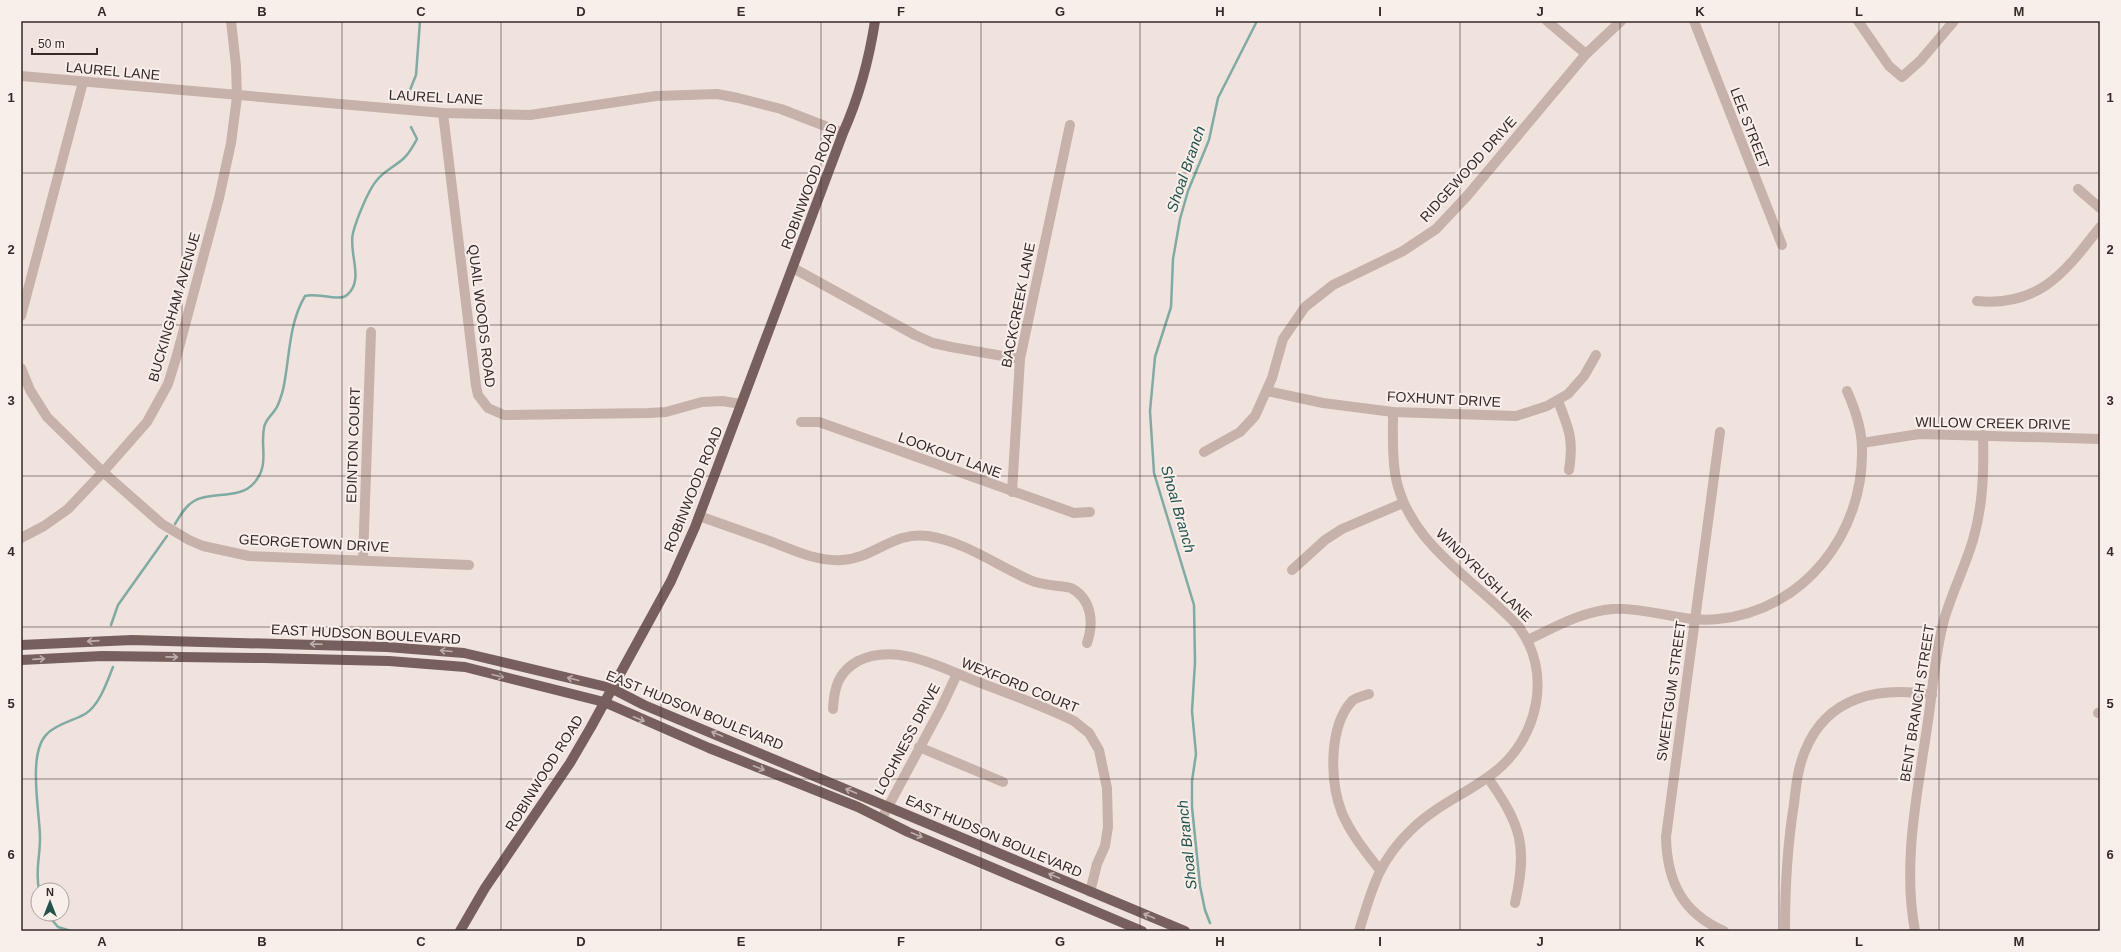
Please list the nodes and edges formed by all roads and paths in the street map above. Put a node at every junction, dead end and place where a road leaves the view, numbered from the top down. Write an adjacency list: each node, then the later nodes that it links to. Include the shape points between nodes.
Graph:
1 (232, 21): 11 (street, BUCKINGHAM AVENUE)
2 (875, 21): 14 (main road, ROBINWOOD ROAD, via 857,101)
3 (1547, 21): 8 (street)
4 (1621, 21): 8 (street, RIDGEWOOD DRIVE)
5 (1694, 21): 18 (street, LEE STREET)
6 (1858, 21): 7 (street, via 1889,66 1902,77 1921,60)
7 (1954, 21)
8 (1586, 54): 26 (street, RIDGEWOOD DRIVE, via 1467,196 1436,228 1403,251 1333,285 1305,307 1283,339)
9 (21, 76): 10 (street, LAUREL LANE)
10 (83, 82): 11 (street, LAUREL LANE); 21 (street)
11 (237, 97): 12 (street, LAUREL LANE); 38 (street, BUCKINGHAM AVENUE, via 231,143 219,198 174,368 162,397 147,422)
12 (443, 113): 14 (street, LAUREL LANE, via 530,115 656,96 717,94 781,109); 29 (street, QUAIL WOODS ROAD, via 476,386 478,395 488,408 504,415 581,415 666,412 702,402 722,401)
13 (1070, 125): 24 (street, BACKCREEK LANE)
14 (843, 133): 19 (main road, ROBINWOOD ROAD)
15 (2078, 189): 16 (street)
16 (2100, 208)
17 (2100, 227): 20 (street, via 2064,271 2042,290 2005,302)
18 (1782, 245)
19 (793, 268): 24 (street, via 933,343); 29 (main road, ROBINWOOD ROAD)
20 (1977, 302)
21 (21, 316)
22 (371, 332): 44 (street, EDINTON COURT)
23 (1596, 355): 28 (street, FOXHUNT DRIVE, via 1584,376)
24 (1020, 359): 39 (street, BACKCREEK LANE)
25 (21, 368): 38 (street, GEORGETOWN DRIVE, via 30,390 47,417)
26 (1267, 391): 30 (street, FOXHUNT DRIVE, via 1323,403); 36 (street, RIDGEWOOD DRIVE, via 1248,425 1231,438)
27 (1847, 391): 35 (street, via 1855,411)
28 (1558, 401): 30 (street, FOXHUNT DRIVE, via 1526,413 1506,416); 37 (street, via 1570,431 1572,449)
29 (741, 404): 42 (main road, ROBINWOOD ROAD)
30 (1393, 412): 40 (street, WINDYRUSH LANE, via 1395,473)
31 (801, 422): 39 (street, LOOKOUT LANE, via 819,422)
32 (1720, 432): 47 (street, SWEETGUM STREET)
33 (1983, 435): 34 (street, WILLOW CREEK DRIVE); 35 (street, WILLOW CREEK DRIVE, via 1919,434); 55 (street, BENT BRANCH STREET, via 1984,472 1979,513 1973,541 1944,621 1938,645)
34 (2100, 439)
35 (1862, 443): 47 (street, via 1862,471 1850,521 1820,567 1799,588 1763,607 1719,619)
36 (1204, 452)
37 (1569, 470)
38 (103, 472): 43 (street, BUCKINGHAM AVENUE, via 68,509); 44 (street, GEORGETOWN DRIVE, via 162,524 203,546 249,556)
39 (1012, 492): 41 (street, LOOKOUT LANE, via 1074,513)
40 (1403, 503): 46 (street, via 1342,529 1325,540); 48 (street, WINDYRUSH LANE, via 1430,543 1510,617)
41 (1090, 512)
42 (699, 516): 49 (street, via 827,560 854,559 907,535 929,536 947,541 990,558 1031,580 1077,591 1085,599 1091,617); 53 (main road, ROBINWOOD ROAD, via 670,581)
43 (21, 538)
44 (363, 559): 45 (street, GEORGETOWN DRIVE)
45 (469, 565)
46 (1292, 570)
47 (1695, 620): 48 (street, via 1613,609 1578,617); 71 (street, SWEETGUM STREET, via 1668,814 1666,849 1670,873 1683,900 1703,919)
48 (1528, 640): 59 (street, WINDYRUSH LANE, via 1538,682 1533,719 1515,753)
49 (1087, 643)
50 (21, 645): 53 (main road, EAST HUDSON BOULEVARD, one-way to 50, via 464,653 386,646 114,640)
51 (21, 660): 56 (main road, EAST HUDSON BOULEVARD, one-way to 56, via 102,656 389,661 465,667)
52 (957, 674): 57 (street, WEXFORD COURT, via 907,656 875,655 851,665 840,676 834,689); 58 (street, LOCHNESS DRIVE); 64 (street, WEXFORD COURT, via 1057,712 1074,720 1089,733 1099,750 1104,769 1108,808 1105,846 1097,864)
53 (611, 688): 56 (main road, ROBINWOOD ROAD); 61 (main road, EAST HUDSON BOULEVARD, one-way to 53)
54 (1369, 694): 63 (street, via 1351,702 1342,720 1335,740 1333,774 1336,793 1350,830)
55 (1932, 695): 72 (street, via 1892,691 1866,695 1844,705 1815,732 1801,762 1792,815 1786,868); 73 (street, BENT BRANCH STREET, via 1909,874 1910,904)
56 (604, 702): 62 (main road, EAST HUDSON BOULEVARD, one-way to 62); 67 (main road, ROBINWOOD ROAD, via 570,763 485,888)
57 (833, 709)
58 (919, 747): 60 (street); 61 (street, LOCHNESS DRIVE)
59 (1488, 778): 63 (street, WINDYRUSH LANE, via 1443,804 1410,830); 65 (street, via 1509,809 1520,839 1523,859)
60 (1003, 782)
61 (887, 806): 62 (street, LOCHNESS DRIVE); 64 (main road, EAST HUDSON BOULEVARD, one-way to 61)
62 (882, 818): 66 (main road, EAST HUDSON BOULEVARD, one-way to 66, via 908,832)
63 (1379, 869): 70 (street, WINDYRUSH LANE)
64 (1090, 892): 66 (main road); 69 (main road, EAST HUDSON BOULEVARD, one-way to 64)
65 (1515, 903)
66 (1080, 905): 68 (main road, EAST HUDSON BOULEVARD)
67 (460, 931)
68 (1142, 931)
69 (1185, 931)
70 (1359, 931)
71 (1724, 931)
72 (1786, 931)
73 (1915, 931)

